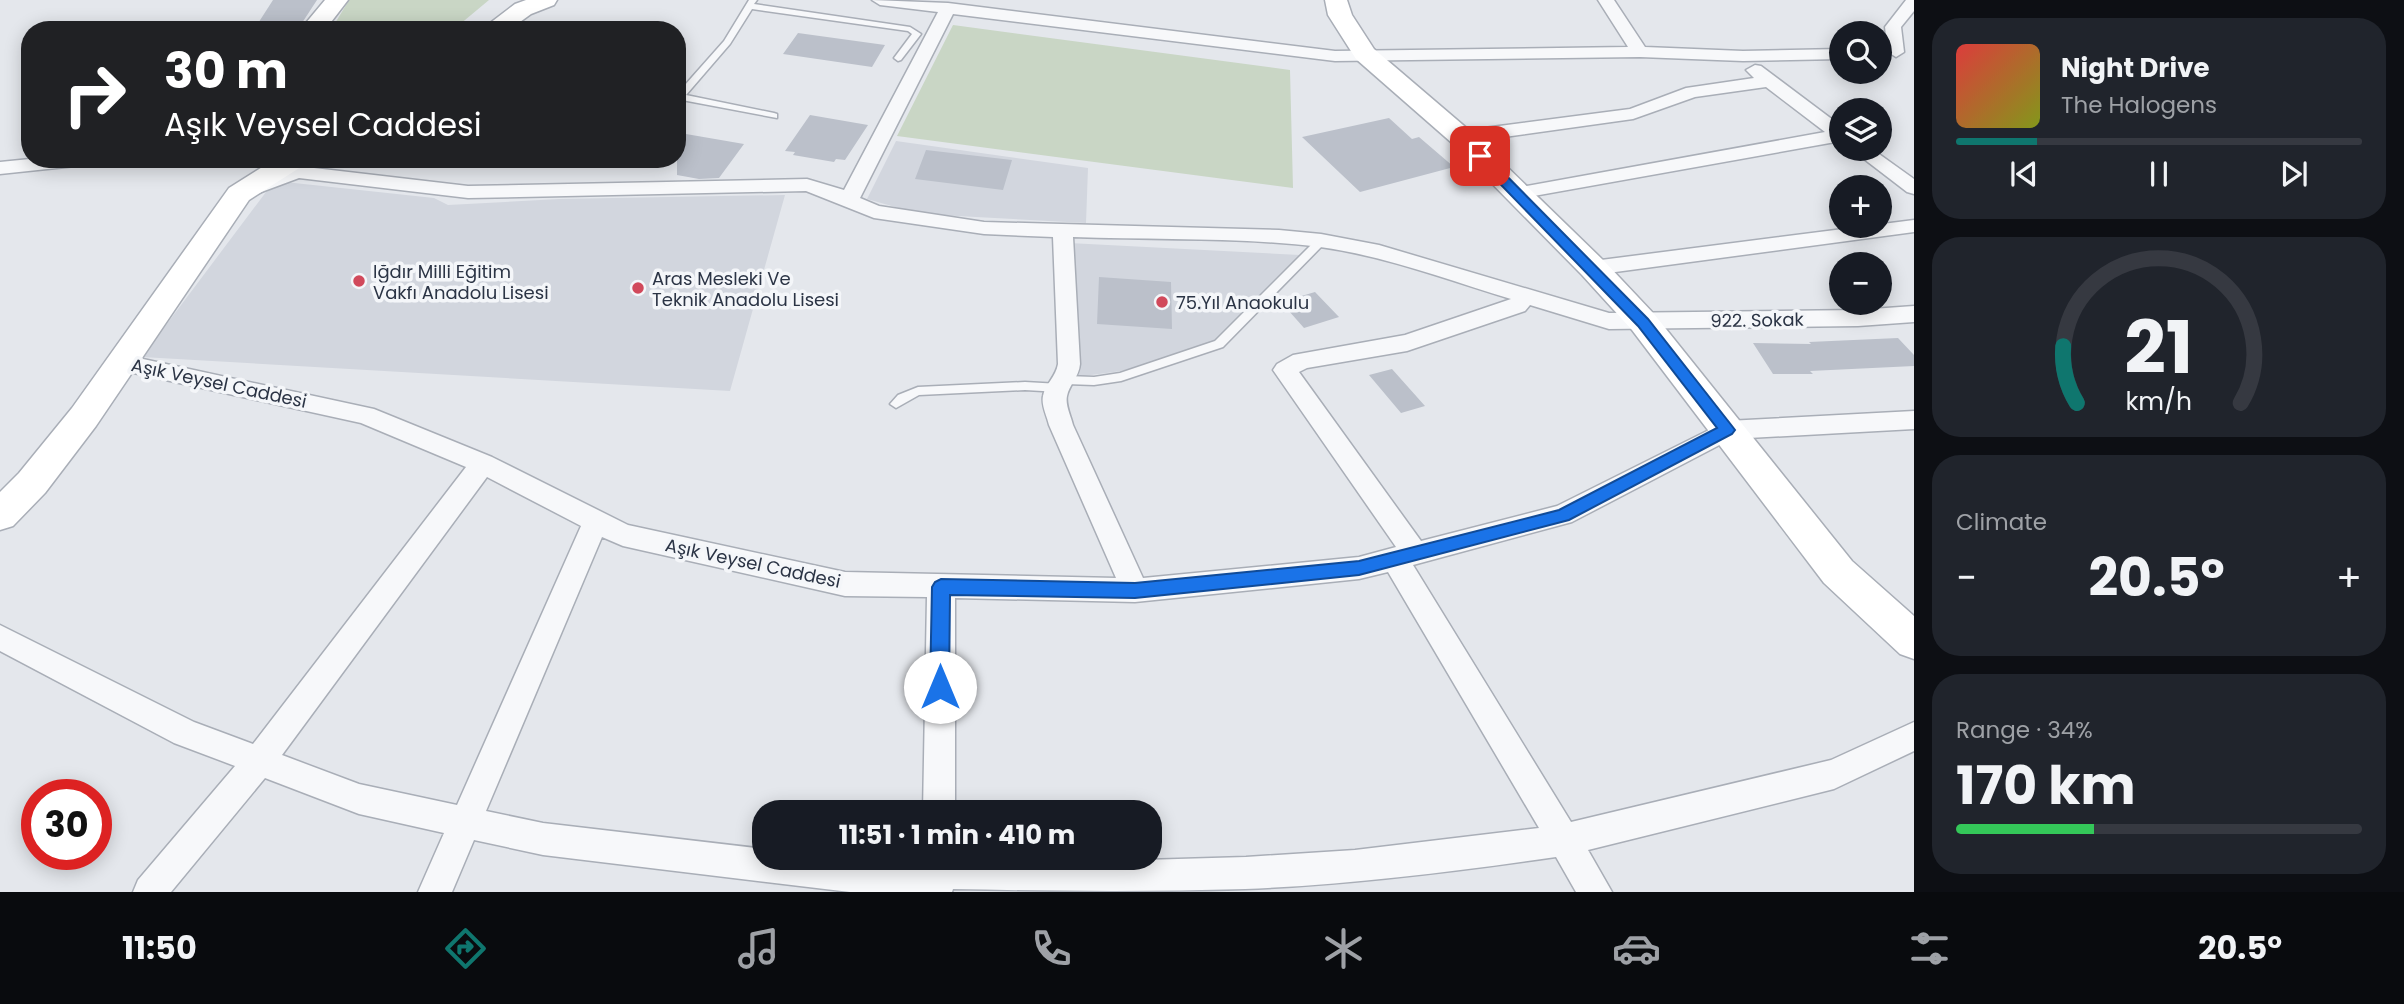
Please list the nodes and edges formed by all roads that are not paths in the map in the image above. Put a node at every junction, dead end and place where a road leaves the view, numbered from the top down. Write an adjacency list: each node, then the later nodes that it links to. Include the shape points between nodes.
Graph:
1 (337, 0): 10 (street)
2 (546, 0): 8 (street)
3 (880, 0): 9 (street)
4 (1336, 0): 14 (street, via 1340,15)
5 (1606, 0): 12 (street)
6 (1914, 0): 13 (street, via 1893,27)
7 (751, 3): 17 (lane, via 910,29 917,34); 19 (lane, via 727,42)
8 (523, 4): 11 (street)
9 (948, 8): 14 (street, via 1335,56); 33 (street)
10 (320, 21)
11 (503, 21)
12 (1640, 52): 14 (street); 16 (street)
13 (1897, 52)
14 (1365, 54): 24 (street)
15 (1829, 54): 16 (street)
16 (1743, 56): 18 (street)
17 (898, 58)
18 (1768, 81): 22 (street); 24 (street, via 1692,92 1633,114)
19 (686, 90)
20 (686, 99): 21 (lane)
21 (774, 116)
22 (1829, 126)
23 (1829, 136): 31 (street)
24 (1461, 137): 31 (street)
25 (1879, 161): 30 (street)
26 (21, 166): 27 (street)
27 (0, 168)
28 (240, 168): 32 (street)
29 (280, 168): 32 (street)
30 (1909, 180)
31 (1517, 193): 37 (street)
32 (239, 194): 33 (street, 922. Sokak, via 296,172 468,192 807,185); 41 (street)
33 (849, 200): 35 (street, 922. Sokak, via 874,212 984,228)
34 (1914, 226): 37 (street)
35 (1063, 232): 36 (street, 922. Sokak); 42 (street, via 1069,364)
36 (1321, 241): 38 (street, 922. Sokak, via 1410,261); 42 (lane, via 1219,344 1121,377)
37 (1593, 268): 40 (street)
38 (1525, 297): 40 (street, 922. Sokak, via 1609,321); 49 (street, via 1517,306 1407,343 1301,361 1285,370)
39 (1914, 314): 40 (street, 922. Sokak)
40 (1643, 322): 45 (street)
41 (120, 362): 46 (street, Aşık Veysel Caddesi, via 366,415); 47 (street, via 59,450)
42 (1063, 384): 43 (lane, via 919,391); 51 (street, via 1054,400 1061,425)
43 (896, 404)
44 (1914, 420): 45 (street)
45 (1727, 430): 49 (street, Aşık Veysel Caddesi, via 1563,515); 53 (street, via 1838,572)
46 (483, 464): 48 (street, Aşık Veysel Caddesi); 55 (street)
47 (0, 515)
48 (596, 521): 50 (street, Aşık Veysel Caddesi, via 623,535 845,584); 57 (street)
49 (1405, 556): 51 (street, Aşık Veysel Caddesi, via 1359,568); 58 (street)
50 (941, 587): 51 (street, Aşık Veysel Caddesi); 56 (street)
51 (1135, 590)
52 (0, 637): 55 (street, via 185,733)
53 (1914, 641)
54 (1914, 736): 58 (street, via 1834,774)
55 (259, 761): 57 (street, via 359,799); 60 (street)
56 (939, 800)
57 (464, 822): 59 (street, via 543,839); 61 (street)
58 (1564, 840): 59 (street, via 1382,863 1246,873); 62 (street)
59 (938, 877)
60 (150, 892)
61 (435, 892)
62 (1595, 892)

